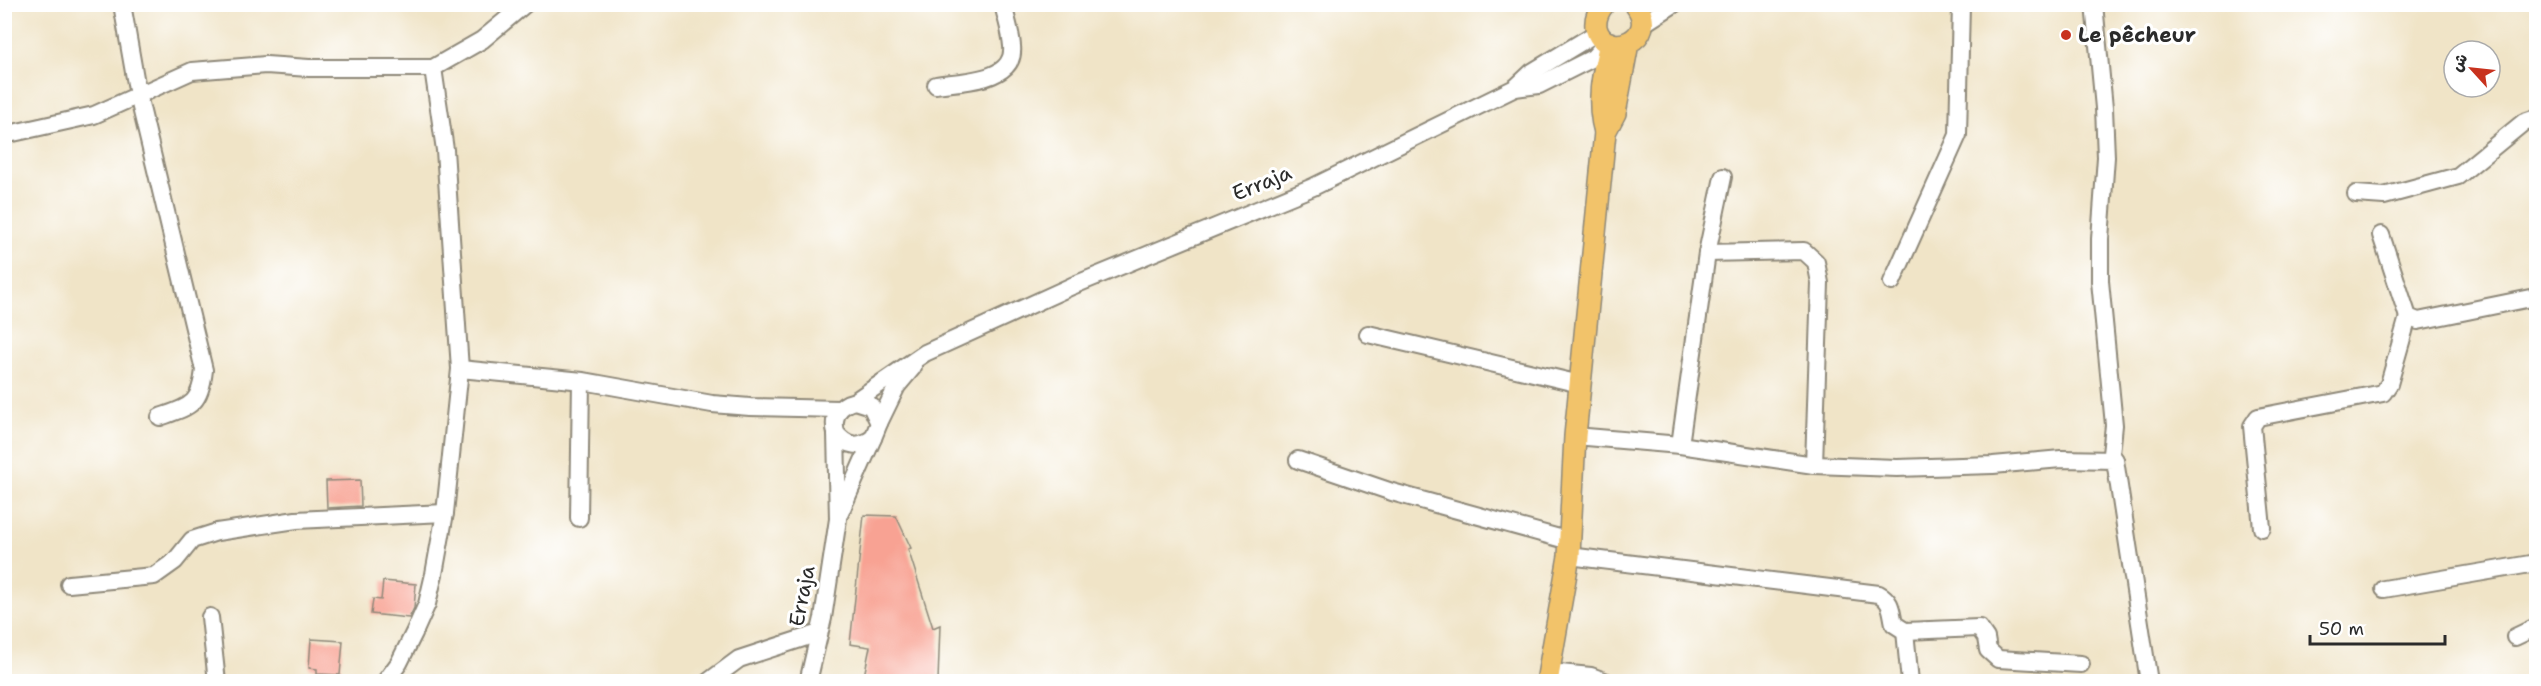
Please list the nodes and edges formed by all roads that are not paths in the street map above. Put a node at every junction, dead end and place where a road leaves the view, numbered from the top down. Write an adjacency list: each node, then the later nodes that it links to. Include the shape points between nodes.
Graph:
1 (122, 4): 12 (street)
2 (525, 4): 10 (street, via 482,40)
3 (1003, 4): 11 (street, via 1013,48 1005,69)
4 (1604, 4): 9 (main road, via 1596,18)
5 (1674, 4): 8 (street)
6 (1961, 4): 19 (street, via 1959,135)
7 (2094, 4): 36 (street, via 2106,157 2100,281 2114,425 2111,453)
8 (1639, 14): 9 (main road, via 1638,36)
9 (1611, 40): 23 (street, Erraja, via 1532,72 1515,88 1313,187 1072,286); 26 (main road, via 1600,113 1605,132)
10 (433, 68): 12 (street, via 266,66 192,71); 24 (street, via 445,150)
11 (936, 85)
12 (138, 95): 14 (street, via 94,116); 30 (street, via 204,370 202,392 187,408)
13 (2536, 118): 16 (street, via 2524,122 2458,176 2384,196)
14 (4, 135)
15 (1723, 177): 18 (street)
16 (2356, 194)
17 (2381, 235): 21 (street)
18 (1707, 253): 34 (street); 37 (street, via 1804,251 1816,262 1820,283)
19 (1892, 282)
20 (2536, 297): 21 (street, via 2418,321)
21 (2408, 317): 41 (street, via 2383,393 2258,417 2252,426)
22 (1368, 334): 26 (street)
23 (925, 353): 27 (street, Erraja); 32 (street, via 897,386)
24 (460, 369): 25 (street); 38 (street)
25 (581, 381): 28 (street, via 712,404); 39 (street)
26 (1580, 384): 33 (main road)
27 (855, 401): 29 (street); 32 (street, via 871,406)
28 (785, 408): 29 (street); 31 (street)
29 (839, 409): 31 (street)
30 (160, 417)
31 (835, 429): 32 (street, via 849,444 858,446); 40 (street)
32 (876, 430): 40 (street)
33 (1575, 436): 34 (street); 42 (main road)
34 (1680, 445): 37 (street)
35 (1298, 460): 42 (street)
36 (2115, 460): 37 (street, via 1897,468); 59 (street)
37 (1814, 465)
38 (445, 513): 44 (street, via 296,520 217,532 192,540 175,561 154,576); 54 (street, via 427,604 399,663)
39 (579, 518)
40 (838, 519): 49 (street, Erraja)
41 (2262, 528)
42 (1569, 548): 48 (street, via 1879,594 1890,603 1894,624); 52 (main road)
43 (2536, 563): 45 (street)
44 (69, 584)
45 (2384, 589)
46 (210, 617): 53 (street)
47 (2536, 627): 50 (street)
48 (1905, 631): 51 (street, via 1979,628 1988,650 1998,659); 58 (street)
49 (819, 633): 55 (street, via 739,659); 56 (street, Erraja)
50 (2515, 637)
51 (2081, 664)
52 (1548, 677): 57 (street, via 1591,676)
53 (217, 681)
54 (385, 681)
55 (708, 681)
56 (807, 681)
57 (1607, 681)
58 (1910, 681)
59 (2149, 681)

